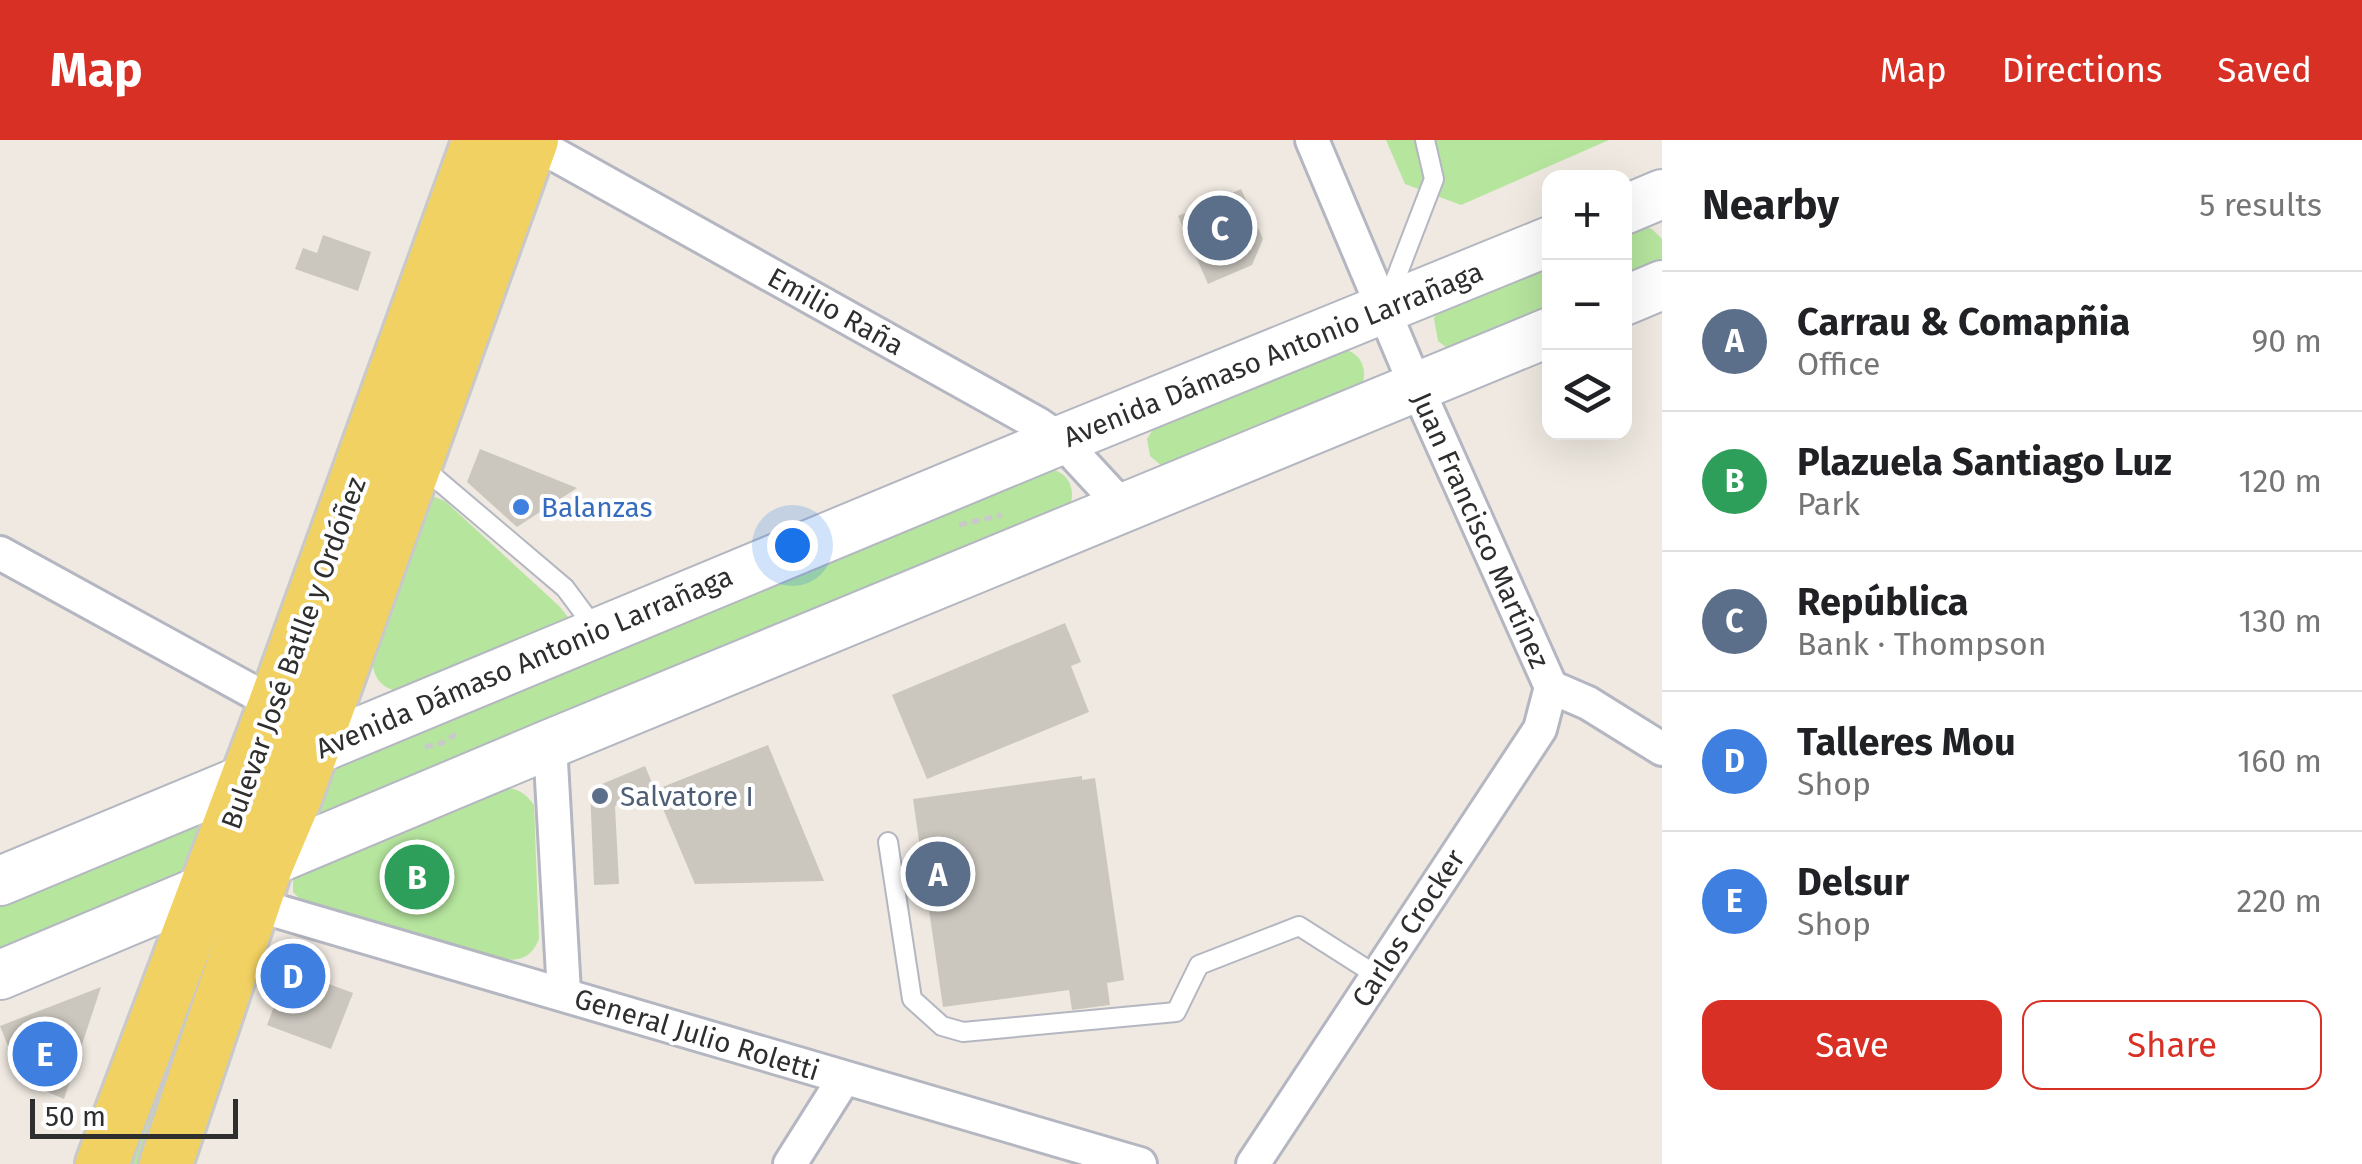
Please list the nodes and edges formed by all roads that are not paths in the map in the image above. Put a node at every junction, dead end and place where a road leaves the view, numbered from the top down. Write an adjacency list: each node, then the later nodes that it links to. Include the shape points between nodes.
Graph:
1 (479, 140): 19 (main road, Bulevar José Batlle y Ordóñez)
2 (531, 140): 13 (street, Emilio Raña); 14 (main road, Bulevar José Batlle y Ordóñez)
3 (1312, 140): 10 (street, Juan Francisco Martínez)
4 (1426, 140): 10 (lane, via 1434,179)
5 (1662, 194): 6 (street)
6 (1632, 207)
7 (1542, 244): 10 (street, Avenida Dámaso Antonio Larrañaga)
8 (1662, 285): 9 (street)
9 (1632, 298)
10 (1383, 311): 12 (street, Juan Francisco Martínez); 13 (street, Avenida Dámaso Antonio Larrañaga)
11 (1542, 335): 12 (street)
12 (1417, 388): 15 (street); 18 (street, Juan Francisco Martínez)
13 (1061, 440): 15 (street, Emilio Raña); 17 (street, Avenida Dámaso Antonio Larrañaga)
14 (416, 462): 17 (lane, via 565,588); 22 (main road, Bulevar José Batlle y Ordóñez)
15 (1124, 508): 20 (street)
16 (0, 553): 19 (street)
17 (597, 632): 22 (street, Avenida Dámaso Antonio Larrañaga)
18 (1551, 686): 21 (street, Juan Francisco Martínez); 28 (street, Carlos Crocker, via 1540,730)
19 (275, 704): 23 (main road, Bulevar José Batlle y Ordóñez)
20 (550, 744): 26 (street); 29 (street)
21 (1662, 749)
22 (313, 750): 23 (street, Avenida Dámaso Antonio Larrañaga); 26 (main road, Bulevar José Batlle y Ordóñez)
23 (248, 777): 25 (street, Avenida Dámaso Antonio Larrañaga); 26 (main road, Bulevar José Batlle y Ordóñez)
24 (888, 842): 28 (lane, via 912,999 942,1026 962,1032 1176,1012 1199,965 1298,926)
25 (0, 881)
26 (242, 886): 27 (street); 29 (street, General Julio Roletti); 31 (main road, Bulevar José Batlle y Ordóñez); 32 (main road, Bulevar José Batlle y Ordóñez)
27 (0, 975)
28 (1376, 976): 35 (street, Carlos Crocker)
29 (564, 993): 30 (street, General Julio Roletti)
30 (843, 1080): 33 (street); 34 (street, General Julio Roletti)
31 (102, 1164)
32 (166, 1164)
33 (790, 1164)
34 (1140, 1164)
35 (1254, 1164)

